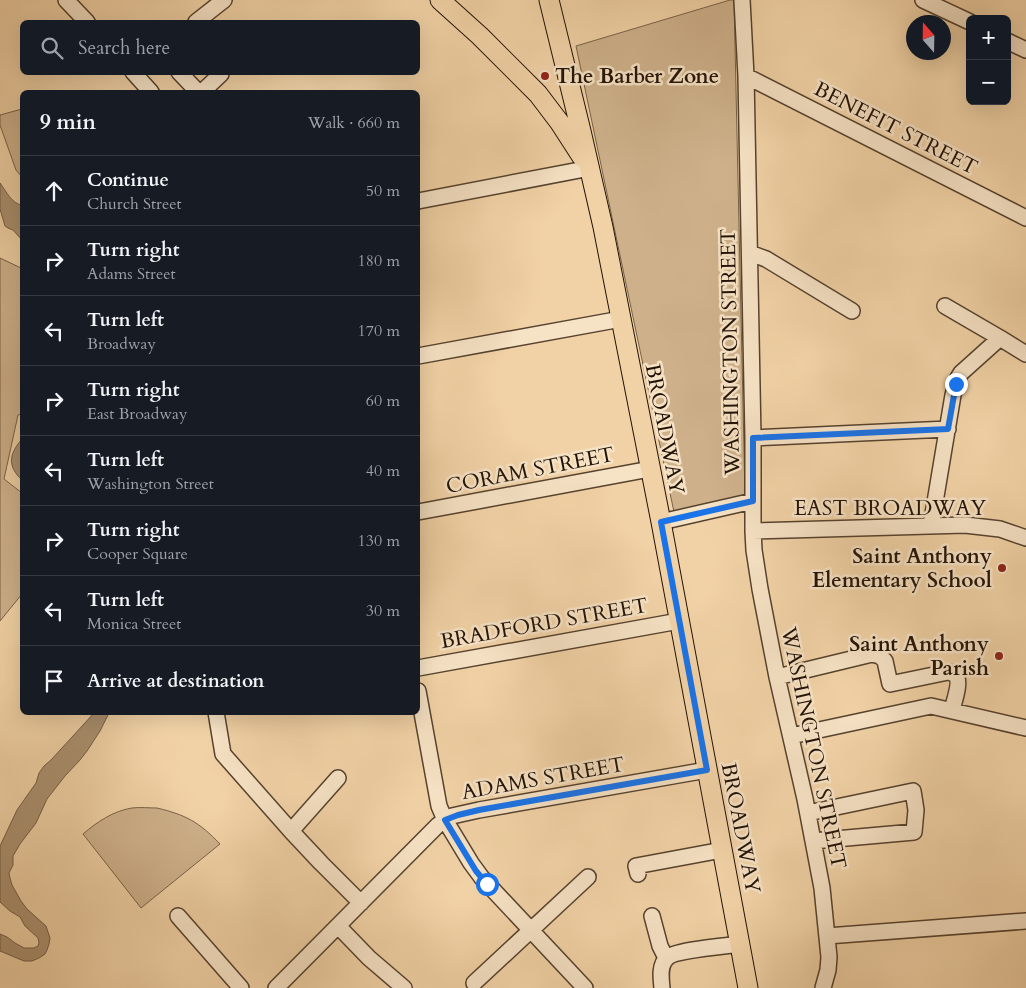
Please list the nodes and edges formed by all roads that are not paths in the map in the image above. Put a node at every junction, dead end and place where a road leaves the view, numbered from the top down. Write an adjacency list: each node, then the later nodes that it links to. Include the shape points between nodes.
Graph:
1 (66, 0): 7 (street)
2 (224, 0): 8 (street)
3 (440, 0): 19 (main road, via 538,94)
4 (549, 0): 19 (main road, BROADWAY)
5 (742, 0): 15 (street, WASHINGTON STREET)
6 (923, 0): 9 (street)
7 (85, 20)
8 (199, 20)
9 (966, 20)
10 (1011, 42): 11 (street)
11 (1026, 50)
12 (139, 75): 16 (street)
13 (182, 75): 17 (street)
14 (220, 75): 18 (street)
15 (746, 76): 21 (street, BENEFIT STREET); 22 (street, WASHINGTON STREET)
16 (150, 90)
17 (198, 90)
18 (202, 90)
19 (590, 168): 20 (street); 25 (main road, BROADWAY)
20 (420, 201)
21 (1026, 218)
22 (750, 252): 24 (street); 30 (street, WASHINGTON STREET)
23 (945, 306): 26 (street)
24 (852, 311)
25 (621, 319): 28 (street); 31 (main road, BROADWAY)
26 (1000, 338): 27 (street); 29 (street, via 958,378)
27 (1026, 354)
28 (420, 356)
29 (948, 429): 30 (street); 35 (street)
30 (753, 438): 32 (street, WASHINGTON STREET)
31 (650, 469): 33 (street, CORAM STREET); 34 (main road, BROADWAY)
32 (753, 501): 34 (street); 36 (street, WASHINGTON STREET)
33 (420, 512)
34 (661, 522): 38 (main road, BROADWAY)
35 (931, 526): 36 (street, EAST BROADWAY); 37 (street, EAST BROADWAY, via 977,526 1000,529)
36 (753, 531): 40 (street, WASHINGTON STREET, via 760,589)
37 (1026, 538)
38 (679, 621): 39 (street, BRADFORD STREET); 46 (main road, BROADWAY)
39 (420, 668)
40 (777, 677): 42 (street, via 872,654 885,662 890,684 948,672 954,674 958,683); 45 (street, WASHINGTON STREET)
41 (420, 702): 49 (street, via 439,806)
42 (952, 710): 44 (street); 45 (street, via 928,706)
43 (216, 715): 50 (street, via 223,754)
44 (1026, 728)
45 (791, 736): 48 (street, WASHINGTON STREET)
46 (707, 770): 49 (street, ADAMS STREET, via 488,809); 52 (main road, BROADWAY)
47 (338, 778): 50 (street)
48 (808, 813): 51 (street, WASHINGTON STREET); 51 (street, via 913,792 916,810 914,832)
49 (445, 820): 55 (street, ADAMS STREET); 60 (street, via 482,878)
50 (290, 831): 55 (street)
51 (813, 841): 61 (street, WASHINGTON STREET)
52 (722, 850): 53 (street, via 636,866); 62 (main road, BROADWAY)
53 (638, 874)
54 (588, 877): 60 (street)
55 (361, 902): 59 (street, ADAMS STREET)
56 (178, 916): 67 (street)
57 (652, 916): 63 (street)
58 (1026, 921): 61 (street)
59 (338, 926): 65 (street, ADAMS STREET); 68 (street)
60 (531, 931): 64 (street); 66 (street)
61 (827, 936): 71 (street, WASHINGTON STREET, via 828,962)
62 (740, 944): 63 (street); 70 (main road, BROADWAY)
63 (666, 958): 69 (street, via 661,972)
64 (474, 983)
65 (278, 987)
66 (582, 987)
67 (241, 988)
68 (404, 988)
69 (662, 988)
70 (748, 988)
71 (823, 988)

